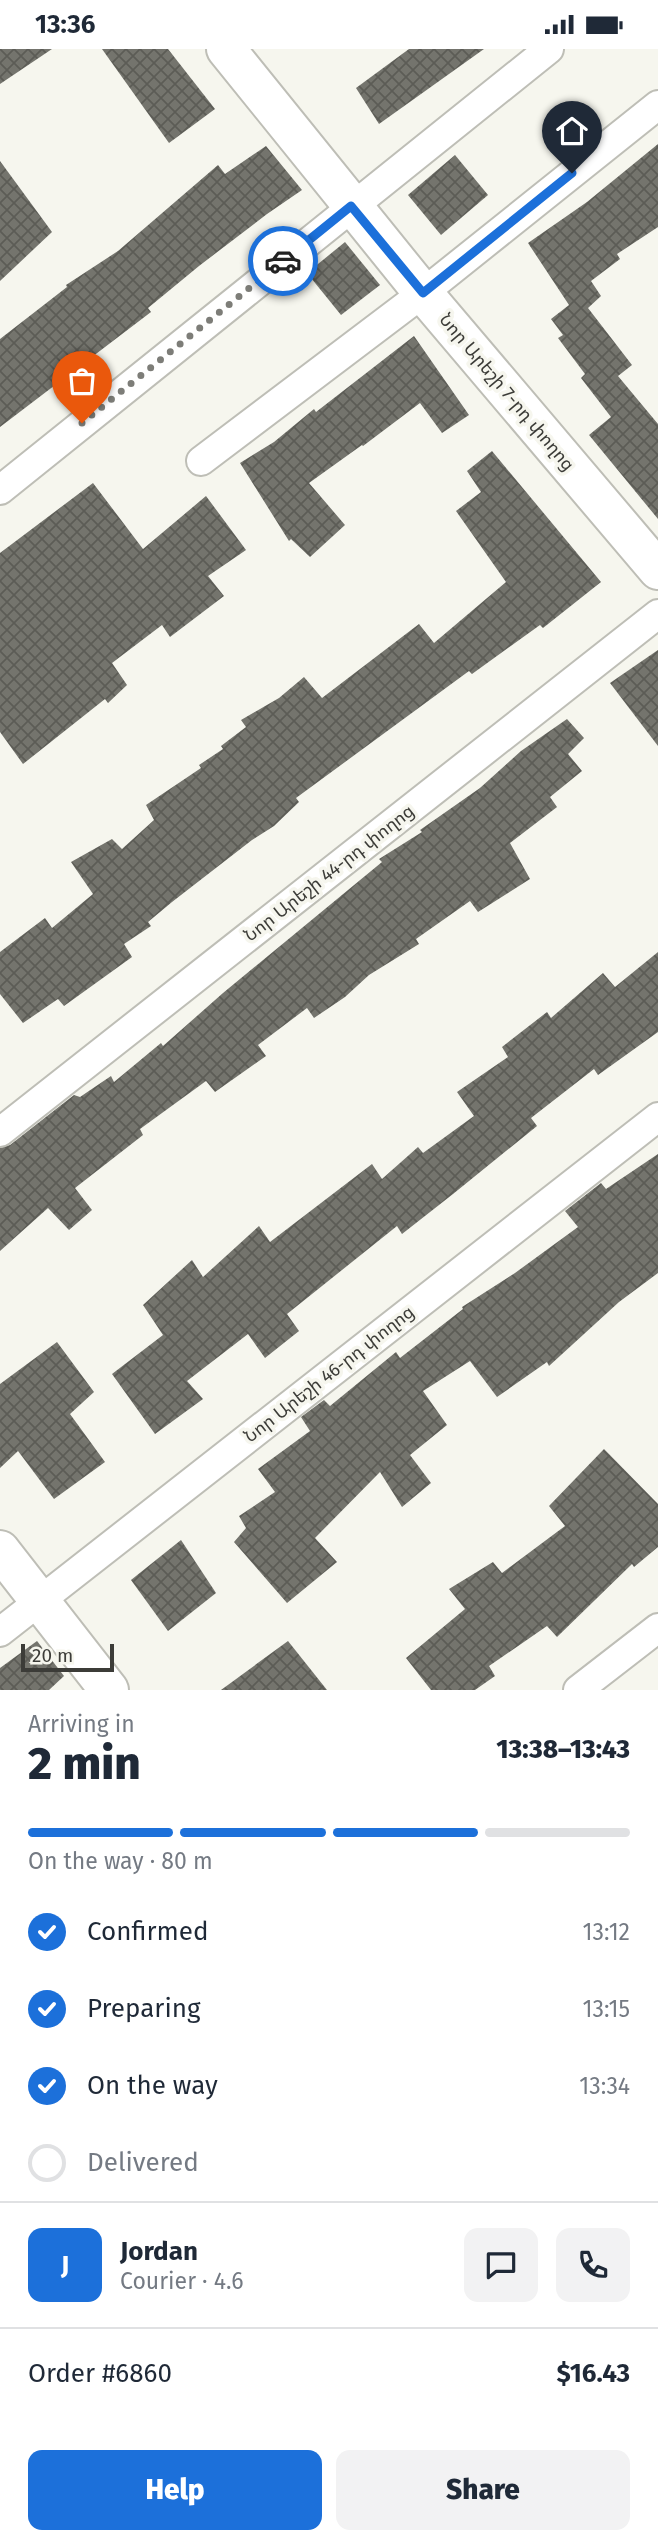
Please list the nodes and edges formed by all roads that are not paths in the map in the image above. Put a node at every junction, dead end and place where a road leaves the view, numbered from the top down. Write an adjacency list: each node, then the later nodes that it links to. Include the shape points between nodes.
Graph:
1 (226, 49): 4 (street, Նոր Արեշի 7-րդ փողոց)
2 (548, 49): 4 (street)
3 (658, 105): 5 (street)
4 (351, 206): 5 (street, Նոր Արեշի 7-րդ փողոց); 7 (street)
5 (423, 293): 6 (street); 8 (street, Նոր Արեշի 7-րդ փողոց)
6 (201, 461)
7 (0, 490)
8 (658, 570)
9 (658, 614): 11 (street, Նոր Արեշի 44-րդ փողոց)
10 (658, 1117): 13 (street, Նոր Արեշի 46-րդ փողոց)
11 (0, 1132)
12 (0, 1550): 13 (street)
13 (40, 1601): 15 (street, Նոր Արեշի 46-րդ փողոց); 16 (street)
14 (658, 1628): 17 (street)
15 (0, 1632)
16 (109, 1690)
17 (578, 1690)

